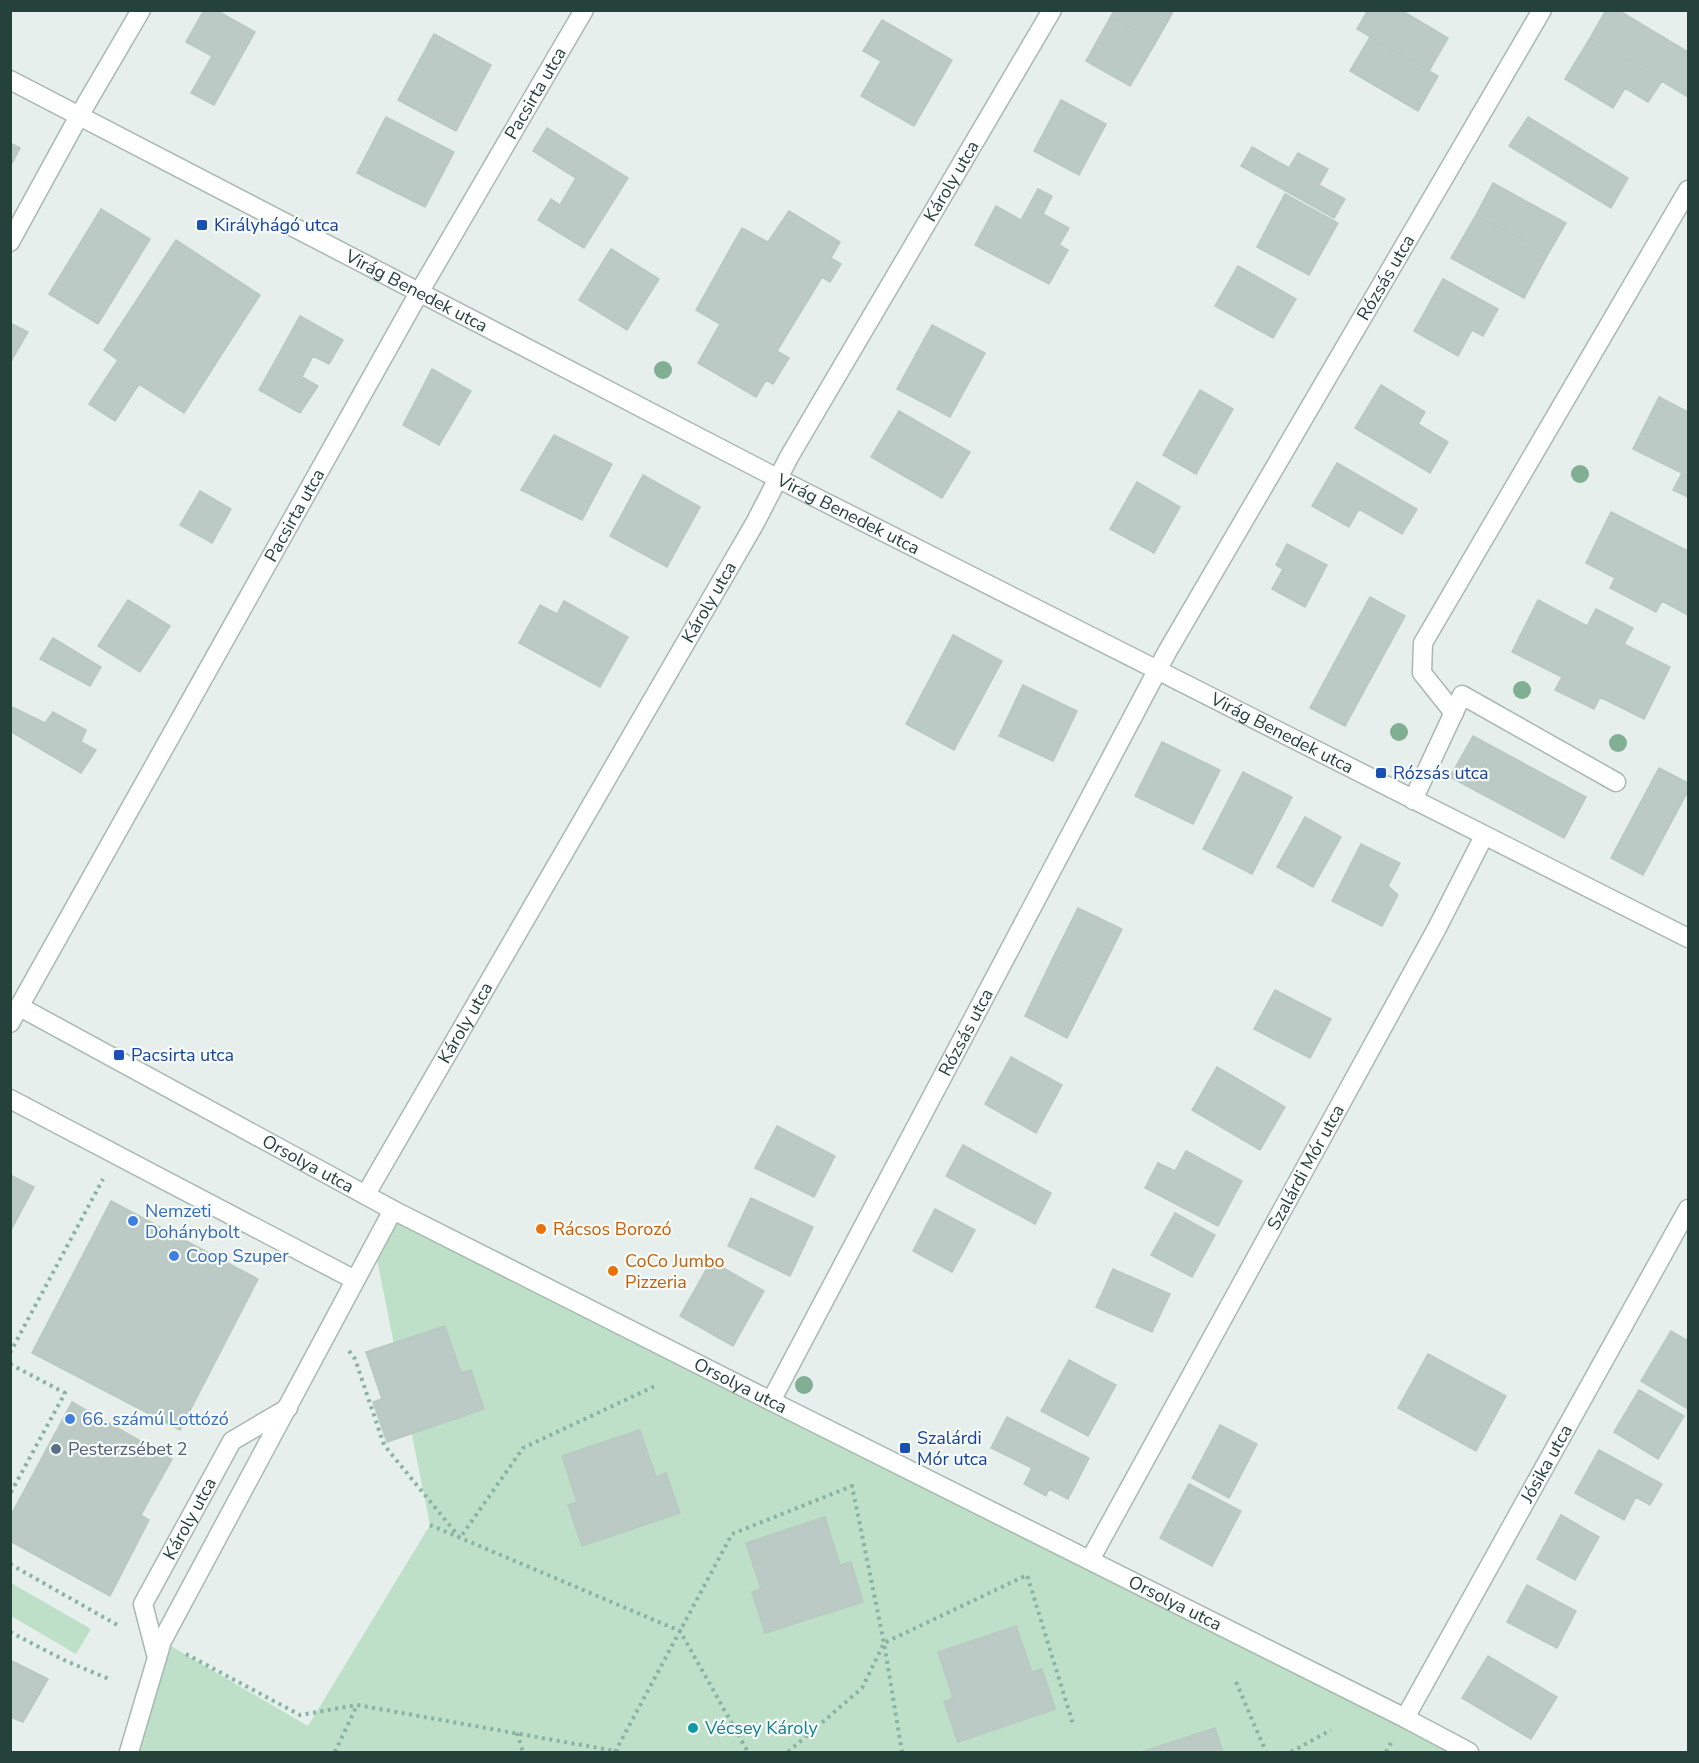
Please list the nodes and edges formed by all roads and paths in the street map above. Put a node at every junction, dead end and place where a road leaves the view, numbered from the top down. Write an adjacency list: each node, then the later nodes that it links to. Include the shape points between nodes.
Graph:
1 (141, 10): 6 (street)
2 (584, 10): 10 (street, Pacsirta utca)
3 (1052, 10): 11 (street, Károly utca)
4 (1542, 10): 12 (street, Rózsás utca)
5 (10, 80): 6 (street, Virág Benedek utca)
6 (79, 116): 9 (street); 10 (street, Virág Benedek utca)
7 (1689, 190): 8 (street)
8 (1684, 212): 13 (street, via 1423,643 1422,673)
9 (10, 242)
10 (420, 291): 11 (street, Virág Benedek utca); 18 (street, Pacsirta utca)
11 (777, 478): 12 (street, Virág Benedek utca); 22 (street, Károly utca, via 755,523)
12 (1157, 670): 15 (street, Virág Benedek utca); 30 (street, Rózsás utca)
13 (1454, 713): 14 (street, via 1462,695); 15 (street)
14 (1616, 782)
15 (1413, 800): 16 (street, Virág Benedek utca)
16 (1484, 836): 17 (street, Virág Benedek utca); 35 (street, Szalárdi Mór utca)
17 (1689, 938)
18 (20, 1007): 19 (street, Pacsirta utca); 22 (street, Orsolya utca)
19 (10, 1023)
20 (10, 1099): 21 (street)
21 (116, 1155): 25 (street); 27 (path)
22 (366, 1194): 24 (street, Orsolya utca)
23 (1689, 1209): 44 (street, Jósika utca)
24 (393, 1210): 25 (street, Károly utca); 30 (street, Orsolya utca)
25 (355, 1280): 31 (street, Károly utca)
26 (348, 1350): 34 (path, via 355,1359 384,1445)
27 (10, 1353)
28 (10, 1364): 32 (path, via 65,1393)
29 (655, 1386): 34 (path, via 523,1448)
30 (771, 1401): 35 (street, Orsolya utca)
31 (288, 1408): 40 (street, Károly utca); 40 (street, Károly utca, via 232,1441 143,1604)
32 (10, 1494)
33 (430, 1525): 34 (path)
34 (460, 1538): 37 (path)
35 (1090, 1560): 44 (street, Orsolya utca)
36 (10, 1564): 40 (path)
37 (680, 1631): 39 (path, via 732,1534 852,1486); 51 (path); 52 (path)
38 (10, 1632): 41 (path)
39 (884, 1643): 45 (path, via 1027,1575); 53 (path, via 862,1688); 54 (path)
40 (157, 1646): 43 (path, via 300,1715); 48 (street, Károly utca)
41 (109, 1679)
42 (1236, 1682): 55 (path)
43 (357, 1705): 47 (path); 49 (path)
44 (1405, 1718): 57 (street, Orsolya utca)
45 (1073, 1724)
46 (1331, 1730): 56 (path)
47 (517, 1733): 50 (path); 51 (path)
48 (129, 1752)
49 (335, 1752)
50 (523, 1752)
51 (617, 1752)
52 (748, 1752)
53 (788, 1752)
54 (902, 1752)
55 (1266, 1752)
56 (1291, 1752)
57 (1469, 1752)

